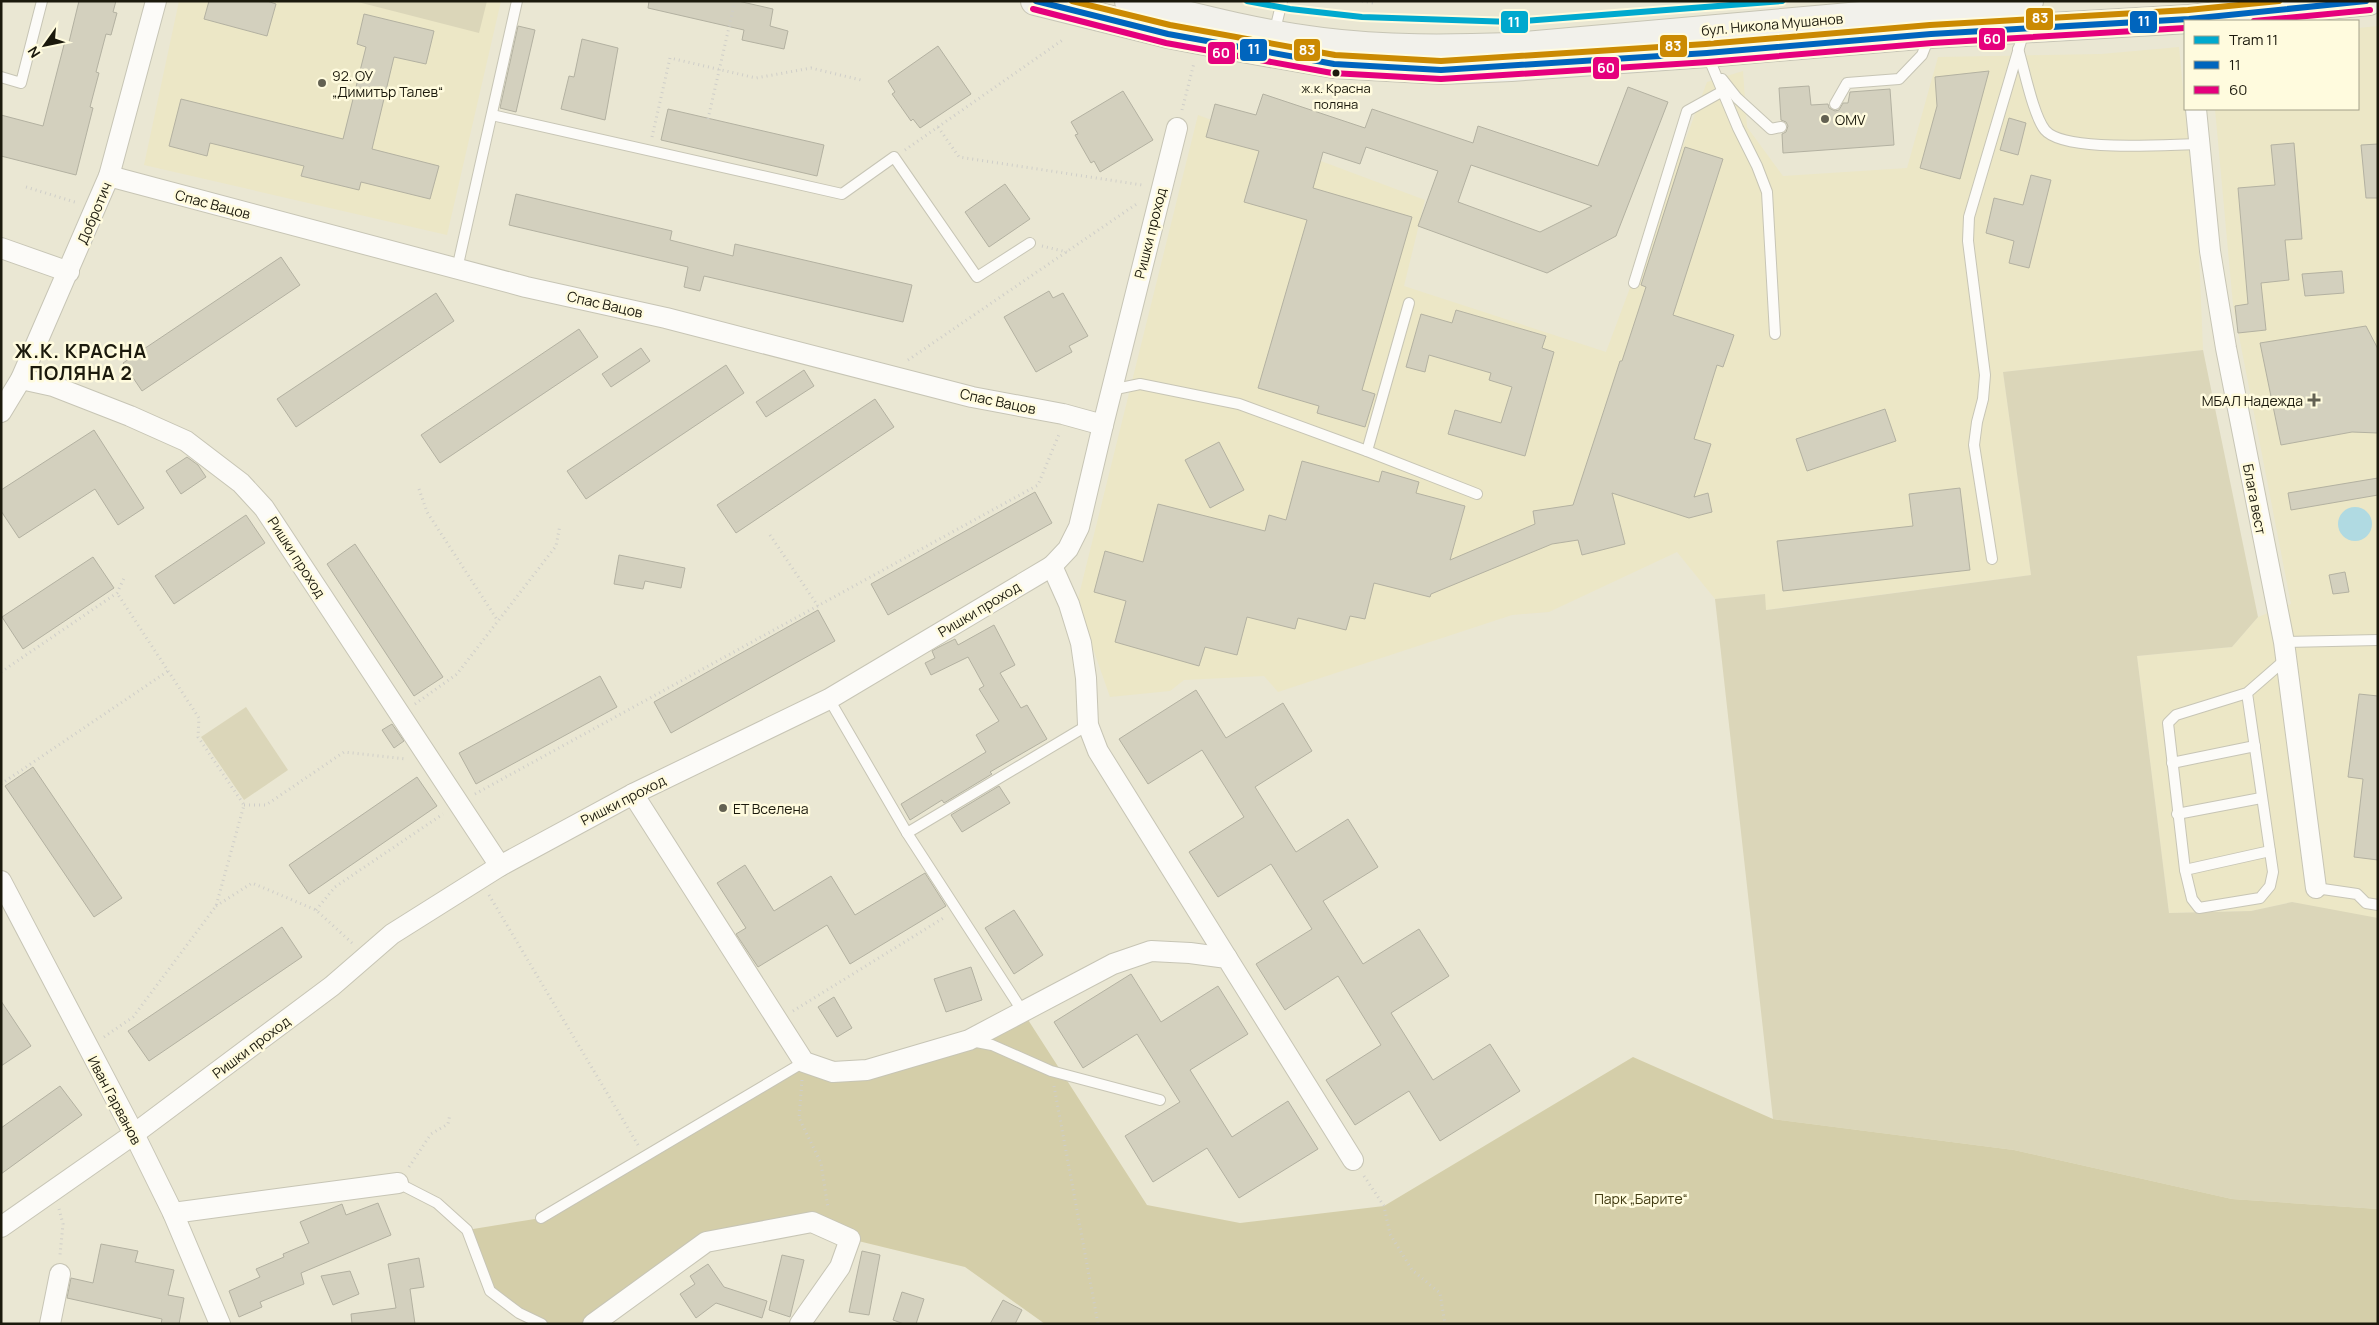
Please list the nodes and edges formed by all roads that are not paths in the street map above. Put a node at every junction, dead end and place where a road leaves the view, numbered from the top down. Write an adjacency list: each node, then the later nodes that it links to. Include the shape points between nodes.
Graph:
1 (42, 1): 14 (lane, via 21,82)
2 (156, 1): 22 (street, Добротич)
3 (517, 1): 18 (lane)
4 (1035, 1): 12 (main road, бул. Никола Мушанов, via 1168,34)
5 (1129, 1): 12 (main road, бул. Никола Мушанов, via 1226,25)
6 (1282, 1): 12 (lane)
7 (2029, 1): 12 (main road, бул. Никола Мушанов, via 1513,47 1448,49 1323,42)
8 (2369, 1): 9 (main road, бул. Никола Мушанов)
9 (2189, 14): 11 (main road, бул. Никола Мушанов)
10 (1931, 34): 11 (main road, бул. Никола Мушанов); 13 (main road, бул. Никола Мушанов); 16 (lane, via 1922,55 1899,79 1847,83)
11 (2021, 39): 21 (lane, via 2036,111 2045,130 2055,137 2095,146); 36 (lane, via 1969,217 1968,242 1985,375 1974,445)
12 (1273, 43): 13 (main road, бул. Никола Мушанов, via 1334,64 1440,70)
13 (1711, 62): 15 (lane); 20 (lane, via 1737,98 1771,129)
14 (1, 77)
15 (1723, 91): 27 (lane, via 1687,111); 29 (lane, via 1766,192)
16 (1835, 104)
17 (2196, 110): 21 (street, Блага вест)
18 (492, 115): 23 (lane, via 842,194 894,157 977,276); 25 (lane)
19 (1177, 128): 31 (street, Ришки проход)
20 (1781, 128)
21 (2200, 144): 39 (street, Блага вест, via 2210,251 2226,348)
22 (109, 176): 25 (street, Спас Вацов); 26 (street, Добротич)
23 (1030, 243)
24 (1, 248): 26 (street)
25 (457, 269): 33 (street, Спас Вацов, via 676,320 972,397)
26 (69, 272): 30 (street, Добротич)
27 (1634, 283)
28 (1409, 303): 34 (lane)
29 (1775, 334)
30 (21, 379): 32 (street, Добротич); 50 (street, Ришки проход, via 53,386 186,441 241,483 264,508)
31 (1111, 390): 33 (street, Ришки проход); 34 (lane, via 1140,384 1239,404)
32 (1, 412)
33 (1103, 424): 37 (street, Ришки проход, via 1079,527 1068,549)
34 (1367, 451): 35 (lane)
35 (1477, 494)
36 (1992, 558)
37 (1052, 566): 41 (street, Ришки проход); 42 (street, via 1070,604 1081,643)
38 (2378, 640): 39 (lane)
39 (2285, 651): 40 (lane); 53 (street, Блага вест)
40 (2247, 694): 43 (lane); 44 (lane, via 2176,715 2168,723)
41 (829, 699): 45 (street, Ришки проход); 48 (lane)
42 (1088, 725): 48 (lane); 55 (street, via 1098,750)
43 (2255, 746): 44 (lane); 46 (lane)
44 (2172, 762): 47 (lane)
45 (633, 794): 50 (street, Ришки проход); 58 (street)
46 (2261, 798): 47 (lane); 49 (lane)
47 (2177, 814): 51 (lane)
48 (907, 832): 56 (lane)
49 (2270, 851): 51 (lane); 51 (lane, via 2273,872 2270,886 2260,898 2199,908 2192,900)
50 (500, 866): 60 (street, Ришки проход, via 392,934 332,986)
51 (2185, 870)
52 (1, 881): 60 (street, Иван Гарванов)
53 (2316, 888): 54 (lane, via 2357,894 2366,903)
54 (2378, 905)
55 (1227, 958): 56 (street, via 1151,951 1113,964); 61 (street)
56 (1023, 1012): 57 (street)
57 (969, 1040): 58 (street, via 867,1070 833,1072); 59 (lane, via 992,1045 1051,1071)
58 (804, 1062): 64 (lane)
59 (1160, 1100)
60 (134, 1134): 63 (street, Иван Гарванов); 65 (street, Ришки проход)
61 (1353, 1160)
62 (398, 1183): 63 (street); 69 (lane, via 437,1203 467,1230 490,1291 519,1313)
63 (173, 1213): 68 (street, Иван Гарванов)
64 (541, 1218)
65 (1, 1227)
66 (60, 1274): 67 (street)
67 (50, 1324)
68 (220, 1324)
69 (542, 1324)
70 (593, 1324): 71 (street, via 706,1242 812,1222 850,1239 840,1267)
71 (800, 1324)

